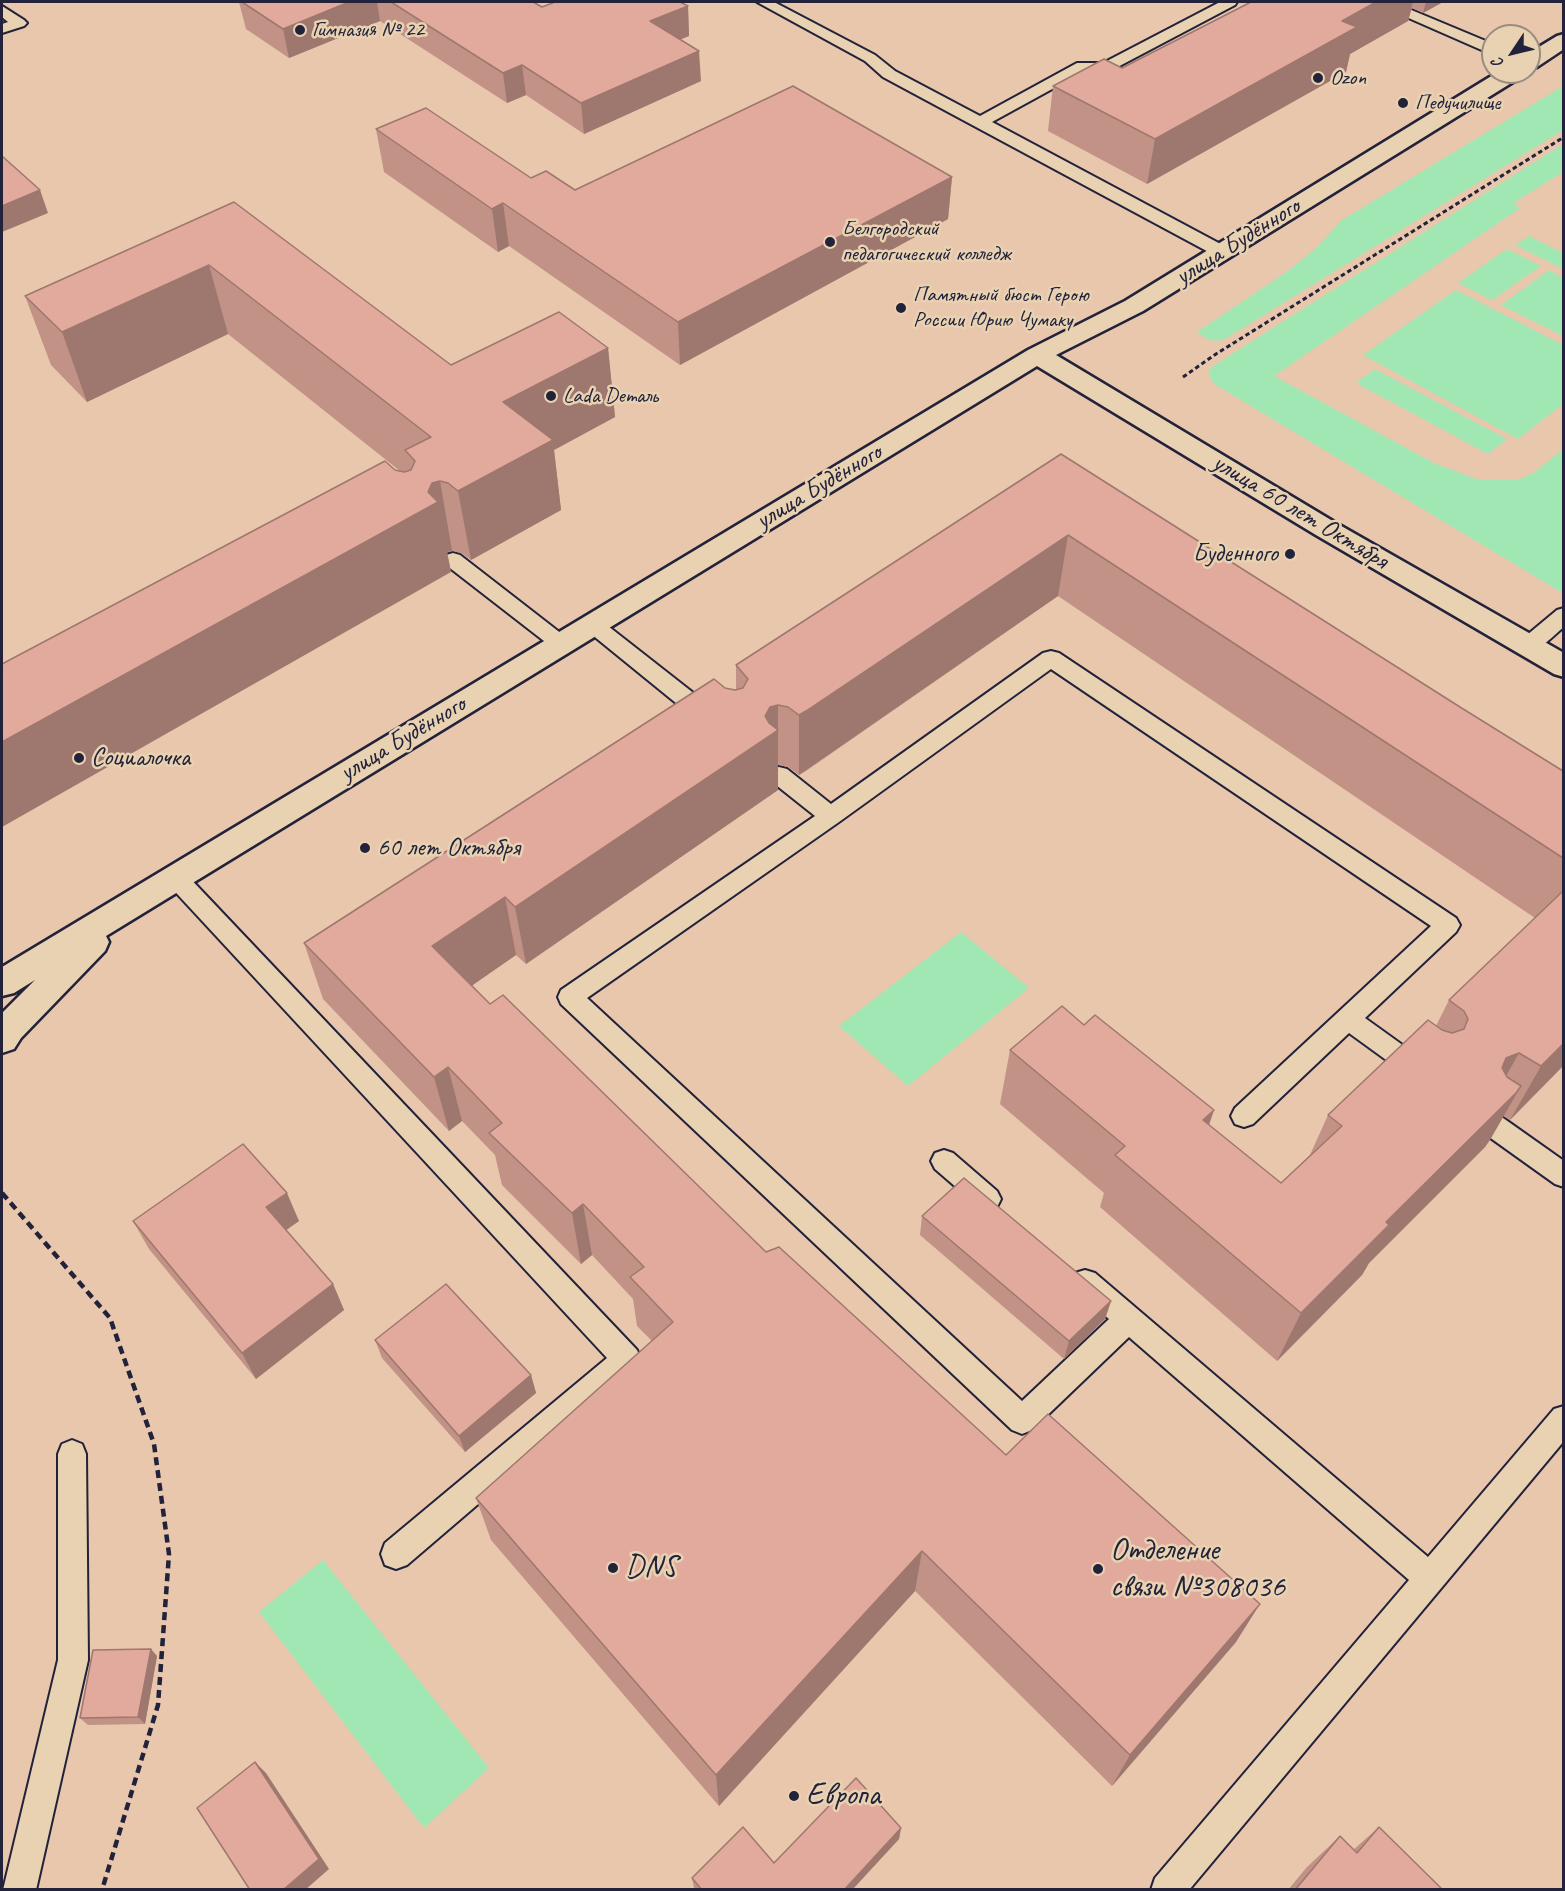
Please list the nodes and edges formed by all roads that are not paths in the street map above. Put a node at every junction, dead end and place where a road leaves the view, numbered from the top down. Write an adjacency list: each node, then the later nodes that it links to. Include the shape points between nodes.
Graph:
1 (764, 2): 10 (lane)
2 (1230, 2): 10 (lane, via 1105,68 1082,66)
3 (2, 10): 5 (lane, via 19,22)
4 (1409, 13): 7 (lane)
5 (2, 29)
6 (1563, 40): 8 (street)
7 (1481, 45)
8 (1541, 54)
9 (1493, 84): 11 (street, улица Будённого)
10 (980, 122): 11 (lane)
11 (1222, 252): 12 (street, улица Будённого, via 1134,306)
12 (1037, 355): 15 (street, улица Будённого); 18 (street, улица 60 лет Октября)
13 (453, 560): 17 (lane)
14 (1563, 615): 18 (lane)
15 (592, 624): 17 (street, улица Будённого); 20 (lane)
16 (1563, 634): 18 (lane)
17 (560, 643): 23 (street, улица Будённого)
18 (1528, 645): 19 (street, улица 60 лет Октября)
19 (1563, 667)
20 (727, 732)
21 (779, 775): 22 (lane)
22 (831, 816): 26 (lane, via 1051,658 1448,924); 35 (lane, via 570,997 1022,1420)
23 (175, 877): 24 (street, улица Будённого); 38 (lane, via 627,1359)
24 (127, 906): 25 (street, улица Будённого); 27 (street, улица Будённого)
25 (2, 983)
26 (1348, 1019): 28 (lane); 29 (lane)
27 (2, 1039)
28 (1425, 1075)
29 (1244, 1116)
30 (1487, 1121): 32 (lane)
31 (944, 1161): 33 (lane)
32 (1563, 1176)
33 (1006, 1214)
34 (1067, 1267): 35 (lane)
35 (1129, 1319): 39 (lane)
36 (1563, 1419): 39 (lane)
37 (72, 1454): 40 (lane, via 73,1660)
38 (396, 1554)
39 (1430, 1578): 41 (lane)
40 (19, 1890)
41 (1167, 1890)

